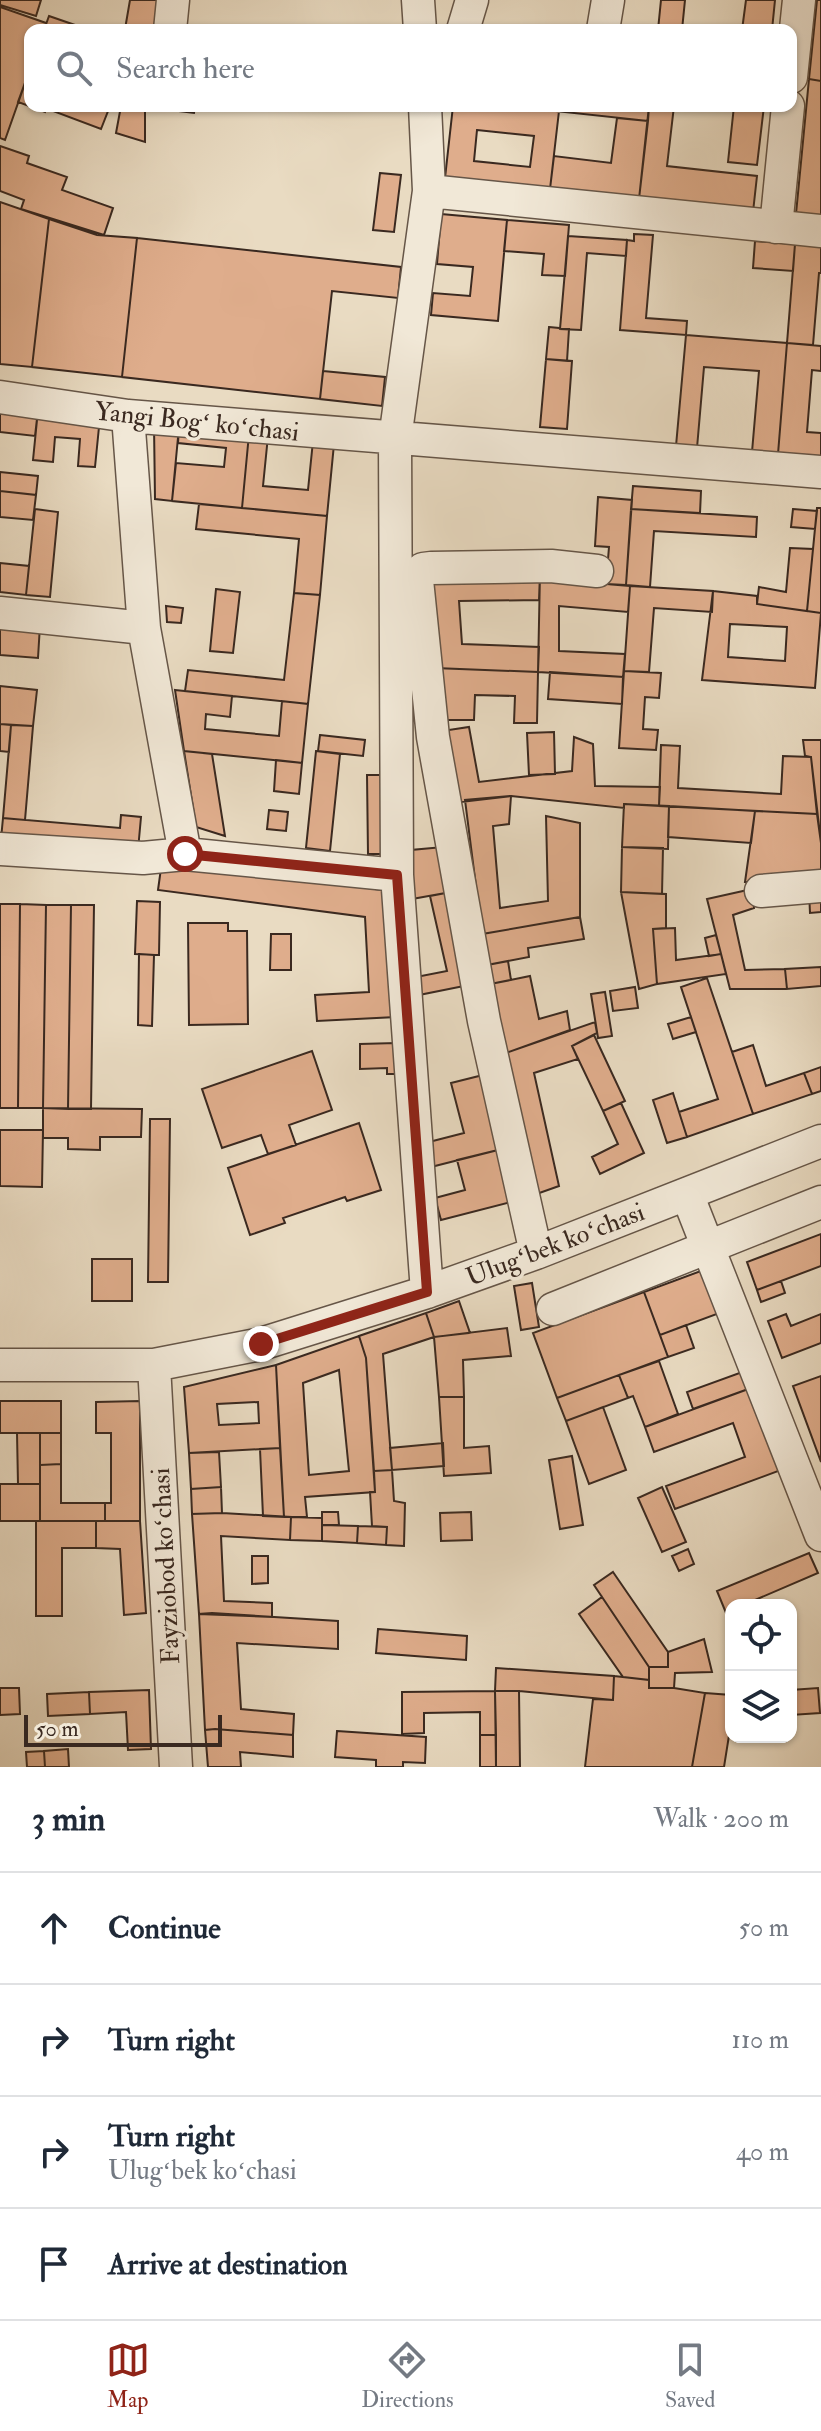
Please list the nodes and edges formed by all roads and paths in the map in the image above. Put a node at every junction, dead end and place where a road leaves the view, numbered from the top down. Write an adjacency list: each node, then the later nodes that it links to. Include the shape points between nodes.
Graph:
1 (173, 0): 6 (street)
2 (418, 0): 7 (street)
3 (472, 0): 8 (street)
4 (608, 0): 9 (street)
5 (799, 0): 10 (street)
6 (171, 24)
7 (420, 24)
8 (465, 24)
9 (604, 24)
10 (797, 24)
11 (425, 112): 13 (street)
12 (787, 112): 14 (street)
13 (429, 191): 14 (street); 18 (street)
14 (776, 227): 15 (street)
15 (821, 231)
16 (0, 397): 17 (street, Yangi Bogʻ koʻchasi)
17 (128, 416): 18 (street, Yangi Bogʻ koʻchasi); 22 (street)
18 (395, 439): 19 (street, Yangi Bogʻ koʻchasi); 25 (street)
19 (821, 472)
20 (597, 571): 32 (street, via 551,566 431,568 423,569 417,580 433,737 484,1021)
21 (0, 613): 22 (street)
22 (144, 628): 24 (street)
23 (0, 849): 24 (street, via 143,858)
24 (185, 854): 25 (street)
25 (397, 875): 33 (street)
26 (821, 886): 27 (street)
27 (761, 891)
28 (821, 1141): 29 (street, Ulugʻbek koʻchasi)
29 (687, 1194): 31 (street); 32 (street, Ulugʻbek koʻchasi)
30 (821, 1202): 31 (street)
31 (709, 1247): 34 (street); 37 (street)
32 (536, 1253): 33 (street, Ulugʻbek koʻchasi)
33 (427, 1292): 36 (street, Ulugʻbek koʻchasi, via 261,1344)
34 (553, 1309)
35 (0, 1365): 36 (street, Ulugʻbek koʻchasi)
36 (154, 1365): 38 (street, Fayziobod koʻchasi)
37 (821, 1535)
38 (176, 1767)

